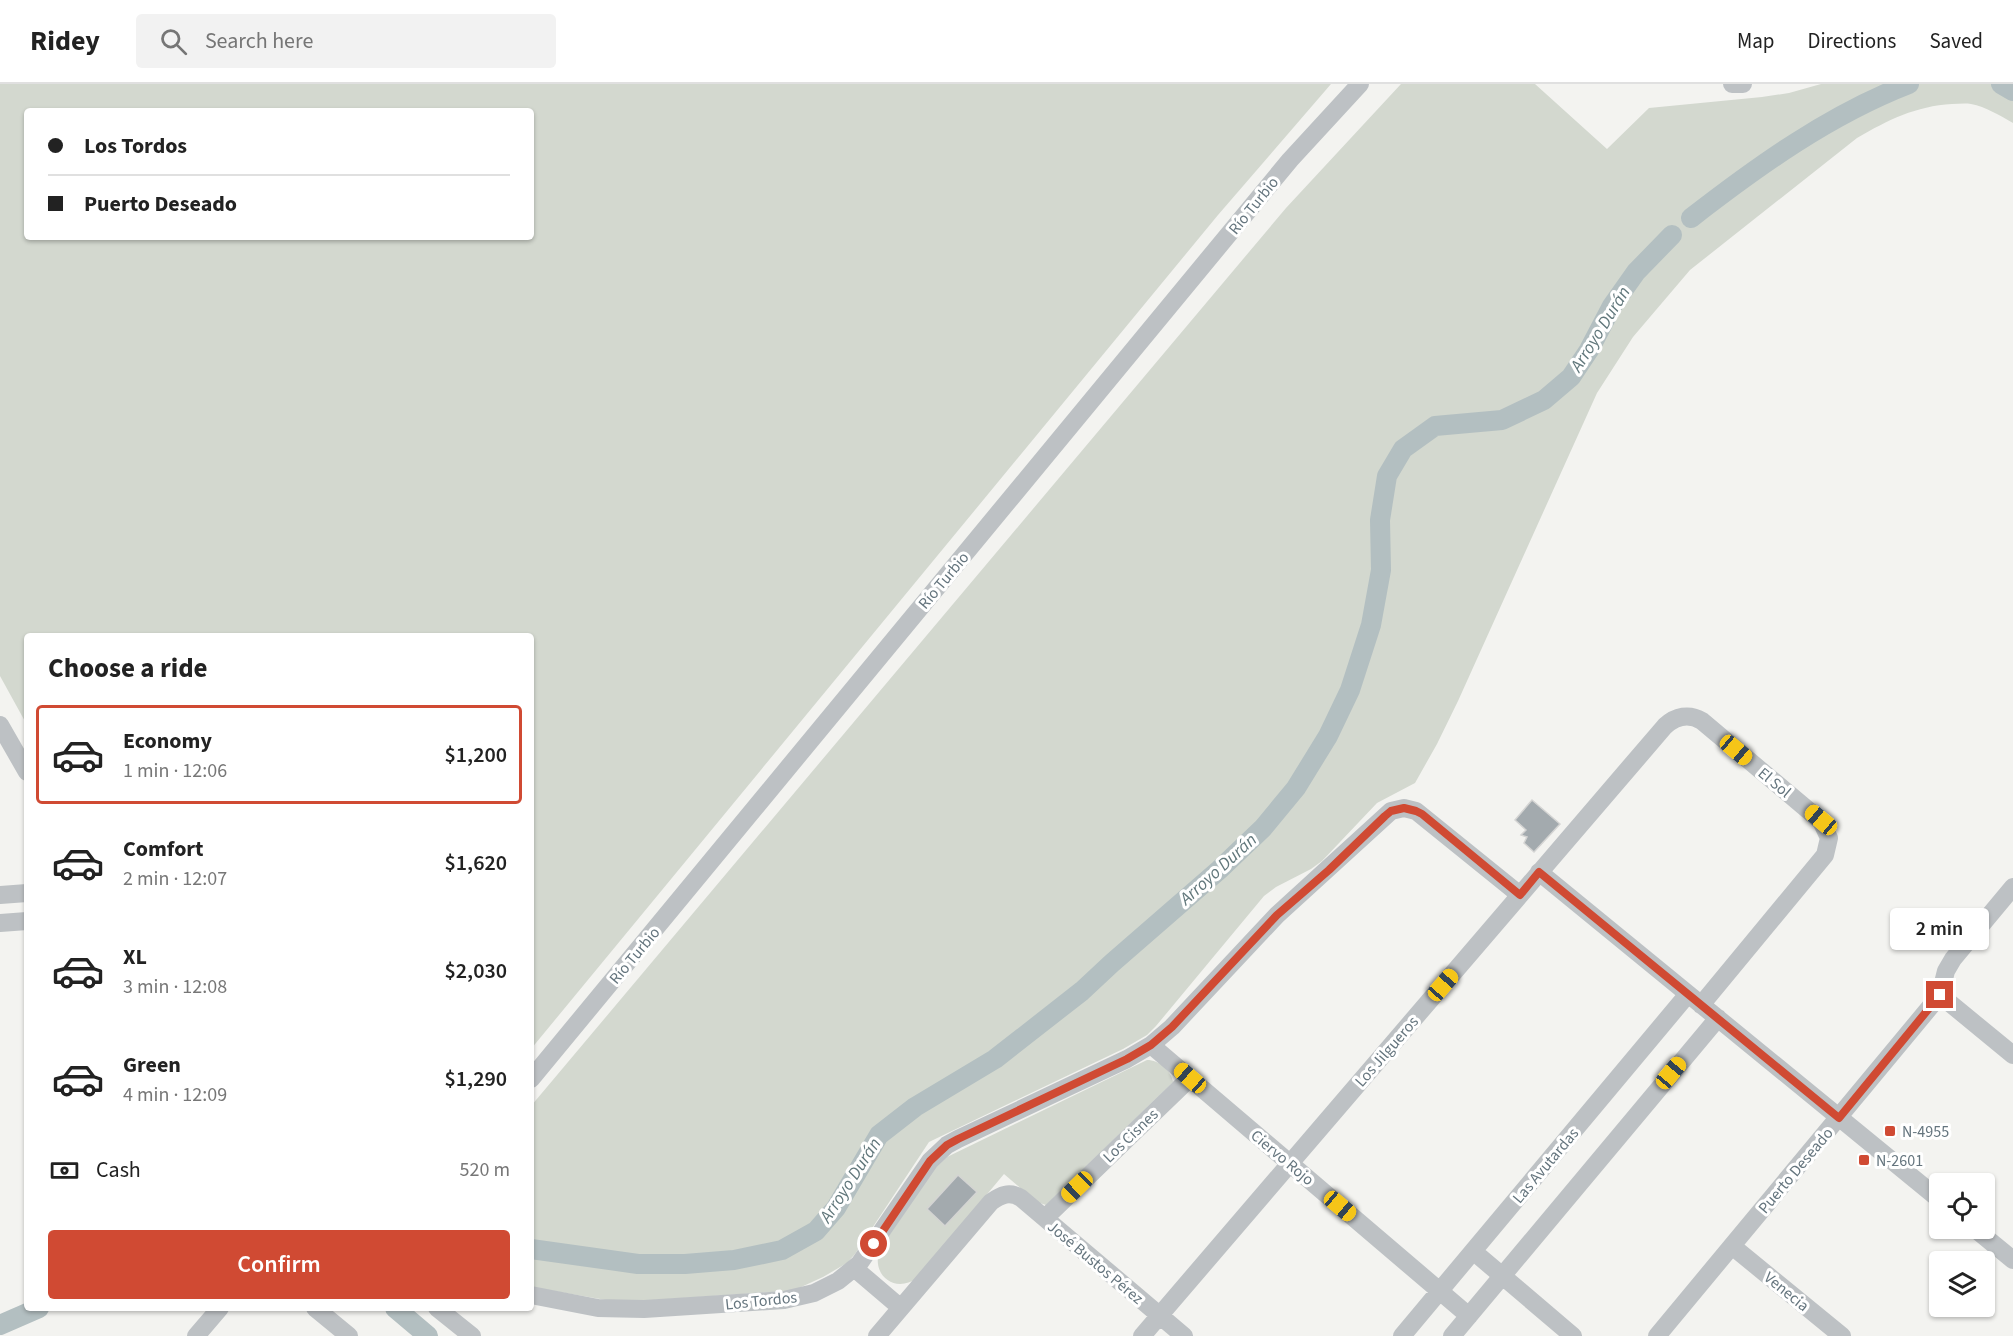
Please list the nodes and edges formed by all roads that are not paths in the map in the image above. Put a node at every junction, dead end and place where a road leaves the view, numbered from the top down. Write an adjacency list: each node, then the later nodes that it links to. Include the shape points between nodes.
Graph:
1 (1360, 84): 20 (street, Río Turbio, via 1290,160)
2 (1732, 84): 3 (street)
3 (1743, 84)
4 (1683, 716): 7 (street, El Sol, via 1702,721 1821,820); 8 (street, Los Jilgueros, via 1665,726)
5 (0, 725): 6 (street)
6 (24, 767)
7 (1829, 838): 16 (street, Las Avutardas, via 1825,855)
8 (1539, 872): 12 (street, Los Jilgueros); 16 (street)
9 (2013, 886): 15 (street, Puerto Deseado, via 1953,959)
10 (24, 893): 11 (street)
11 (0, 895)
12 (1520, 895): 18 (street, via 1422,814 1404,808 1391,811 1277,915); 23 (street, Los Jilgueros)
13 (24, 921): 14 (street)
14 (0, 923)
15 (1940, 995): 19 (street); 22 (street, Puerto Deseado)
16 (1695, 999): 17 (street); 28 (street, Las Avutardas)
17 (1718, 1018): 22 (street); 31 (street)
18 (1151, 1045): 21 (street, Ciervo Rojo); 30 (street, Los Tordos, via 947,1145 930,1161 867,1255)
19 (2013, 1055)
20 (534, 1075)
21 (1190, 1078): 23 (street, Ciervo Rojo); 25 (street, Los Cisnes)
22 (1839, 1118): 24 (street); 27 (street, Puerto Deseado)
23 (1290, 1163): 32 (street, Ciervo Rojo); 38 (street, Los Jilgueros)
24 (1929, 1191)
25 (1045, 1218): 34 (street, José Bustos Pérez, via 1012,1194 991,1202); 38 (street, José Bustos Pérez)
26 (1987, 1239): 29 (street)
27 (1732, 1246): 49 (street, Puerto Deseado); 50 (street, Venecia)
28 (1473, 1251): 31 (street); 32 (street, Las Avutardas)
29 (2013, 1260)
30 (854, 1268): 33 (street, Los Tordos, via 821,1290 784,1300 629,1309 598,1308); 34 (street)
31 (1502, 1276): 39 (street); 48 (street)
32 (1440, 1291): 39 (street, Ciervo Rojo); 46 (street, Las Avutardas)
33 (534, 1296)
34 (901, 1308): 43 (street)
35 (217, 1311): 40 (street)
36 (319, 1311): 41 (street)
37 (441, 1311): 42 (street)
38 (1159, 1315): 44 (street, Los Jilgueros); 45 (street, José Bustos Pérez)
39 (1468, 1316): 47 (street)
40 (196, 1336)
41 (349, 1336)
42 (472, 1336)
43 (878, 1336)
44 (1142, 1336)
45 (1184, 1336)
46 (1402, 1336)
47 (1452, 1336)
48 (1573, 1336)
49 (1658, 1336)
50 (1842, 1336)

